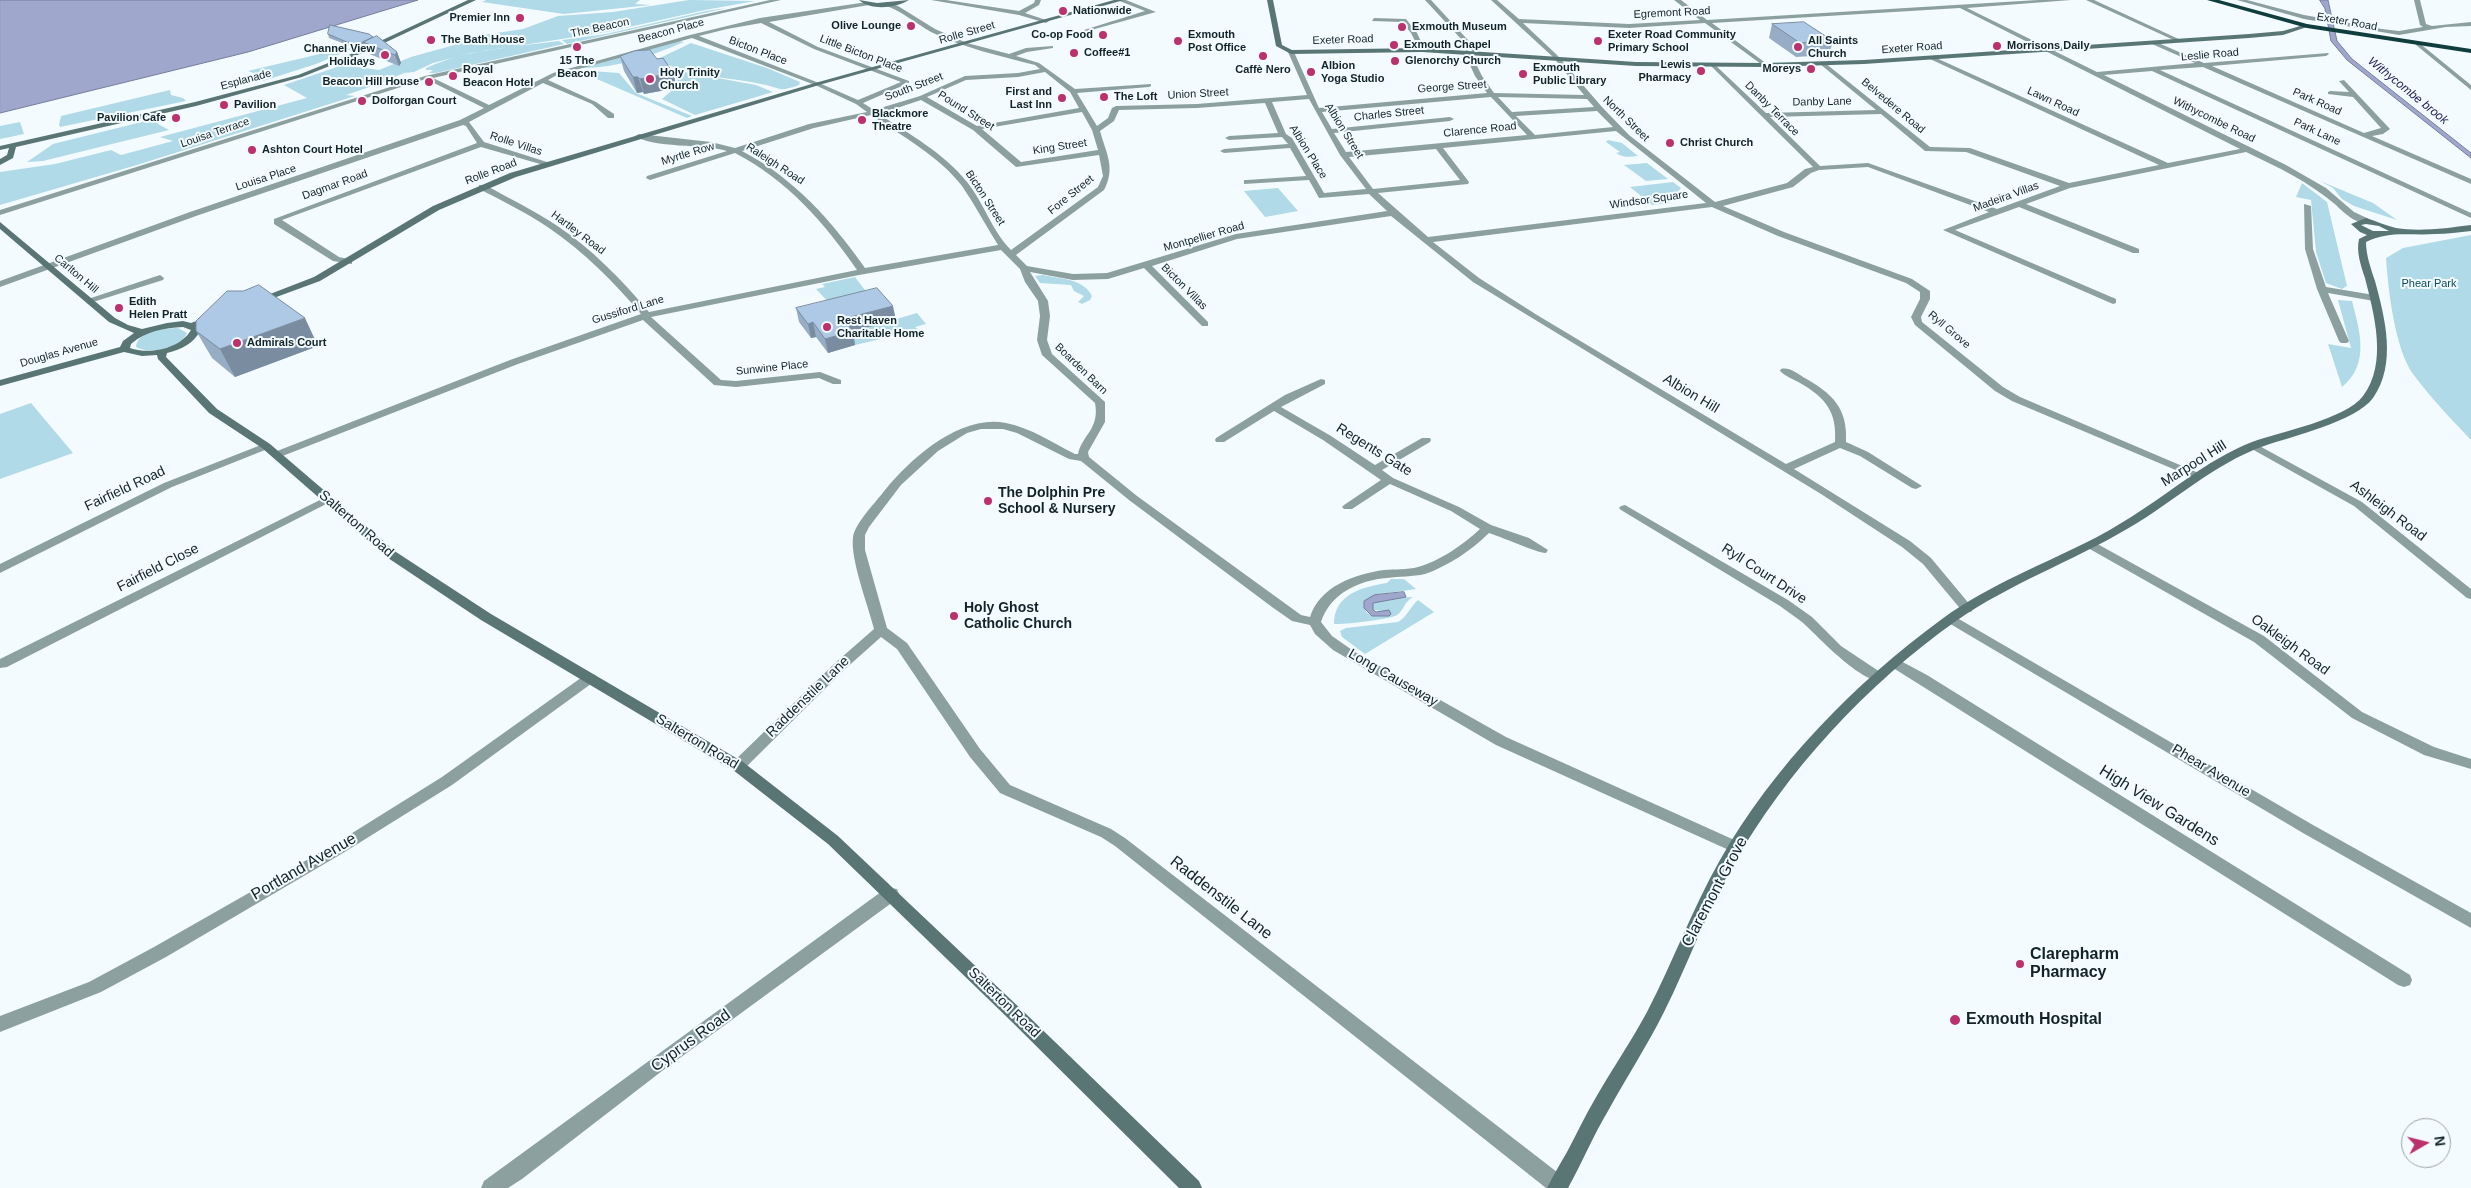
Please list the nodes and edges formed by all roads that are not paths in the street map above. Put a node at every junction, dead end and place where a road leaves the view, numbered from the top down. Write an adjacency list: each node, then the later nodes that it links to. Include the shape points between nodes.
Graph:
1 (473, 0): 97 (street, Esplanade, via 300,76)
2 (778, 0): 58 (street, The Beacon)
3 (906, 0): 19 (street)
4 (934, 0): 23 (street)
5 (1038, 0): 23 (street, via 1037,4)
6 (1121, 0): 22 (street); 27 (street, Rolle Street)
7 (1270, 0): 43 (street, via 1279,46)
8 (1428, 0): 45 (street)
9 (1495, 0): 28 (street, North Street)
10 (1677, 0): 29 (street)
11 (1945, 0): 20 (street, Withycombe Road)
12 (2068, 0): 20 (street, Egremont Road)
13 (2088, 0): 35 (street)
14 (2212, 0): 31 (highway)
15 (2240, 0): 21 (street)
16 (2273, 0): 21 (street)
17 (2417, 0): 32 (street, via 2421,21)
18 (865, 2): 19 (street); 25 (street, Beacon Place)
19 (886, 4): 37 (street, Fore Street)
20 (1961, 7): 29 (street, Egremont Road); 41 (street, Withycombe Road)
21 (2265, 7): 32 (street, via 2332,23 2399,33)
22 (1152, 11): 24 (street); 33 (street)
23 (1020, 12): 27 (street)
24 (1159, 14)
25 (760, 20): 34 (street, Beacon Place); 54 (street, Little Bicton Place, via 816,48)
26 (1374, 20): 40 (street, via 1404,20)
27 (1046, 21): 37 (street, Rolle Street)
28 (1516, 21): 29 (street, Egremont Road, via 1629,26); 49 (street, North Street)
29 (1704, 21): 52 (street)
30 (2471, 24): 32 (street)
31 (2307, 26): 35 (street, Exeter Road, via 2283,33); 38 (highway, Exeter Road)
32 (2430, 27)
33 (1086, 31)
34 (692, 36): 59 (street, Beacon Place); 61 (street, Bicton Place)
35 (2180, 41): 36 (street, Exeter Road)
36 (2154, 43): 41 (street, Exeter Road); 53 (street, Park Road)
37 (965, 44): 47 (street, Fore Street); 54 (street, Rolle Street)
38 (2418, 44): 42 (highway, Exeter Road); 63 (street)
39 (1051, 47): 47 (street)
40 (1422, 50): 43 (street, Exeter Road); 44 (street, Exeter Road)
41 (2045, 50): 48 (street, Exeter Road); 57 (street, Withycombe Road)
42 (2471, 51)
43 (1291, 52): 68 (street, Albion Street)
44 (1468, 52): 45 (street, Exeter Road); 66 (street, via 1471,64)
45 (1477, 53): 49 (street, Exeter Road)
46 (2326, 54): 53 (street, Leslie Road)
47 (1010, 56): 55 (street, Fore Street)
48 (1932, 58): 50 (street, Exeter Road); 107 (street, Lawn Road)
49 (1557, 59): 51 (street, Exeter Road); 69 (street, North Street)
50 (1823, 64): 52 (street, Exeter Road); 79 (street, Belvedere Road)
51 (1713, 65): 52 (street, Exeter Road); 81 (street, Danby Terrace)
52 (1764, 65)
53 (2205, 66): 56 (street, Leslie Road); 90 (street, Park Road)
54 (874, 69): 61 (street, Rolle Street); 73 (street, Little Bicton Place, via 907,82)
55 (1047, 70): 64 (street, Fore Street); 70 (street, South Street, via 965,78)
56 (2154, 70): 57 (street, Leslie Road); 122 (street, Park Lane)
57 (2095, 74): 99 (street, Withycombe Road)
58 (427, 77): 74 (street); 120 (street, Louisa Terrace)
59 (542, 80): 74 (street, Beacon Place); 82 (street, via 594,103)
60 (2342, 81): 67 (street)
61 (817, 84): 73 (street, Bicton Street); 91 (street, Rolle Road)
62 (1150, 85): 71 (street)
63 (2471, 88)
64 (1073, 91): 71 (street); 75 (street, Fore Street)
65 (2330, 93): 67 (street)
66 (1492, 95): 69 (street, George Street); 77 (street, George Street); 80 (street)
67 (2355, 95): 90 (street, via 2386,128)
68 (1311, 97): 72 (street, Union Street); 77 (street, Albion Street)
69 (1589, 97): 76 (street, North Street)
70 (922, 98): 78 (street, South Street); 85 (street, Pound Street)
71 (1114, 98): 72 (street, Union Street); 87 (street, via 1111,119)
72 (1268, 101): 89 (street, Albion Place)
73 (858, 103): 78 (street, Bicton Street)
74 (491, 109): 84 (street, Louisa Place)
75 (1084, 109): 85 (street); 87 (street, Fore Street)
76 (1599, 109): 80 (street); 86 (street, North Street)
77 (1317, 110): 88 (street, Albion Street)
78 (874, 112): 100 (street, South Street, via 812,126); 131 (street, Bicton Street, via 950,168 965,185)
79 (1884, 112): 81 (street, Danby Lane); 114 (street, Belvedere Road, via 1928,149 1967,150)
80 (1510, 114): 92 (street)
81 (1762, 115): 108 (street, Danby Terrace)
82 (611, 116)
83 (1450, 119): 88 (street, Charles Street)
84 (463, 122): 94 (street, Rolle Villas); 135 (street, Louisa Place)
85 (976, 128): 106 (street, Pound Street)
86 (1618, 129): 92 (street, Clarence Road); 116 (street, North Street)
87 (1096, 130): 102 (street, Fore Street)
88 (1330, 131): 103 (street, Albion Street)
89 (1283, 135): 93 (street); 95 (street, Albion Place)
90 (2364, 135): 112 (street, Park Road)
91 (639, 136): 100 (street, Raleigh Road); 105 (street, Rolle Road)
92 (1532, 136): 96 (street, Clarence Road)
93 (1229, 138)
94 (481, 144): 105 (street, Rolle Villas); 134 (street, Dagmar Road, via 278,219 277,222 336,259)
95 (1293, 146): 101 (street); 110 (street, Albion Place)
96 (1438, 146): 103 (street, Clarence Road); 115 (street, via 1465,182)
97 (13, 147): 98 (street, Esplanade); 104 (street, via 10,156)
98 (0, 148)
99 (2249, 149): 107 (street, Madeira Villas); 123 (street, Withycombe Road, via 2307,180 2351,214)
100 (733, 150): 109 (street, Myrtle Row); 138 (street, Raleigh Road, via 801,194 840,236)
101 (1224, 151)
102 (1103, 152): 106 (street, King Street); 133 (street, Fore Street, via 1107,176 1102,188)
103 (1344, 155): 115 (street, Albion Street)
104 (0, 163)
105 (544, 164): 113 (street, Rolle Road)
106 (1020, 165)
107 (2165, 166): 114 (street, Madeira Villas)
108 (1818, 168): 116 (street, Windsor Square, via 1808,170 1790,185); 119 (street, Windsor Square, via 1868,165)
109 (650, 178)
110 (1310, 178): 111 (street); 115 (street, Albion Place, via 1322,196)
111 (1247, 182)
112 (2471, 182)
113 (482, 186): 134 (street, Rolle Road, via 408,223); 146 (street, Hartley Road, via 537,216 580,246 616,279)
114 (2068, 186): 117 (street, Madeira Villas)
115 (1371, 191): 121 (street, Albion Street)
116 (1712, 204): 130 (street, Windsor Square); 167 (street, Ryll Grove, via 1781,234 1909,281 1925,291 1925,299 1916,317 1918,323 1999,389 2050,415)
117 (2019, 204): 119 (street, Madeira Villas); 129 (street)
118 (2307, 206): 141 (street, via 2309,248)
119 (1998, 212): 144 (street, Madeira Villas, via 1947,230)
120 (0, 213)
121 (1393, 213): 130 (street, Albion Hill); 136 (street, Montpellier Road, via 1236,237)
122 (2471, 216)
123 (2366, 221): 126 (street); 128 (street, via 2356,224 2361,230)
124 (0, 225): 135 (street, Carlton Hill)
125 (2471, 228): 126 (street, via 2440,232)
126 (2393, 230): 128 (street, via 2389,235)
127 (2119, 234): 129 (street)
128 (2376, 234): 142 (street, Marpool Hill, via 2362,240)
129 (2108, 239): 132 (street)
130 (1427, 240): 165 (street, Albion Hill, via 1492,291)
131 (1003, 247): 133 (street, Boarden Barn); 138 (street, Gussiford Lane)
132 (2136, 251)
133 (1012, 254): 137 (street, Boarden Barn)
134 (349, 262): 145 (street, Rolle Road, via 317,279)
135 (48, 266): 140 (street, Louisa Place); 143 (street, Carlton Hill)
136 (1147, 266): 137 (street, Montpellier Road, via 1086,278); 148 (street, Bicton Villas)
137 (1024, 268): 164 (street, Boarden Barn, via 1042,301 1045,316 1042,340 1047,355 1092,394 1101,406 1099,425 1083,452)
138 (862, 271): 146 (street, Gussiford Lane)
139 (160, 278): 143 (street)
140 (0, 284)
141 (2322, 289): 142 (street); 151 (street)
142 (2374, 298): 162 (street, Marpool Hill, via 2383,348 2381,366 2366,400 2327,420)
143 (90, 300): 150 (street, Carlton Hill, via 112,320)
144 (2113, 300)
145 (245, 306)
146 (645, 315): 155 (street, Sunwine Place, via 718,383 820,375); 163 (street, Gussiford Lane)
147 (218, 316): 149 (street)
148 (1205, 324)
149 (192, 326): 150 (street, via 170,324); 153 (street, via 196,330 188,341)
150 (144, 332): 152 (street, via 126,344)
151 (2344, 341)
152 (125, 349): 153 (street, via 139,354); 157 (street, Douglas Avenue)
153 (163, 351): 163 (street, Salterton Road, via 161,357 213,411)
154 (1785, 371): 161 (street, via 1814,387 1841,416)
155 (837, 382)
156 (1320, 382): 158 (street)
157 (0, 383)
158 (1274, 407): 159 (street); 166 (street, Regents Gate, via 1327,438)
159 (1220, 440)
160 (1426, 440): 166 (street)
161 (1840, 444): 165 (street); 169 (street, via 1864,454)
162 (2254, 446): 167 (street, Marpool Hill); 177 (street, Ashleigh Road, via 2358,504)
163 (271, 451): 170 (street, Salterton Road); 176 (street, Fairfield Road, via 168,485)
164 (1084, 458): 180 (street, via 1231,572 1297,618); 181 (street, via 1021,431 997,425 963,431 934,449 897,482 859,535 859,550)
165 (1786, 468): 178 (street, Albion Hill, via 1906,544 1926,561)
166 (1373, 471): 168 (street, Regents Gate)
167 (2197, 476): 174 (street, Marpool Hill, via 2129,524)
168 (1389, 480): 171 (street); 173 (street, Regents Gate, via 1455,509)
169 (1916, 486)
170 (328, 499): 183 (street, Fairfield Close); 185 (street, Salterton Road, via 392,555 486,617)
171 (1348, 507)
172 (1625, 508): 184 (street, Ryll Court Drive, via 1784,603 1836,648)
173 (1487, 528): 175 (street, Regents Gate); 180 (street, via 1478,539 1421,571 1378,574 1347,586 1323,602)
174 (2092, 545): 178 (street, Marpool Hill); 186 (street, Oakleigh Road, via 2259,639 2357,715 2430,751)
175 (1542, 550)
176 (0, 569)
177 (2471, 595)
178 (1967, 609): 179 (street, Marpool Hill)
179 (1952, 618): 182 (street, Claremont Grove); 190 (street, Phear Avenue, via 2308,829)
180 (1315, 622): 188 (street, Long Causeway, via 1328,640 1501,740)
181 (881, 630): 187 (street, Raddenstile Lane, via 838,667); 193 (street, Raddenstile Lane, via 902,646 975,753 1006,789 1120,842)
182 (1895, 663): 184 (street, Claremont Grove); 191 (street, High View Gardens)
183 (2, 664)
184 (1878, 677): 188 (street, Claremont Grove, via 1809,747 1778,784)
185 (590, 678): 187 (street, Salterton Road); 192 (street, Portland Avenue, via 447,781 338,849 94,987)
186 (2471, 764)
187 (738, 766): 189 (street, Salterton Road, via 833,840)
188 (1736, 847): 193 (street, Claremont Grove, via 1655,1012)
189 (891, 894): 194 (street, Cyprus Road); 195 (street, Salterton Road)
190 (2471, 921)
191 (2404, 980)
192 (0, 1024)
193 (1558, 1187)
194 (491, 1188)
195 (1192, 1188)

